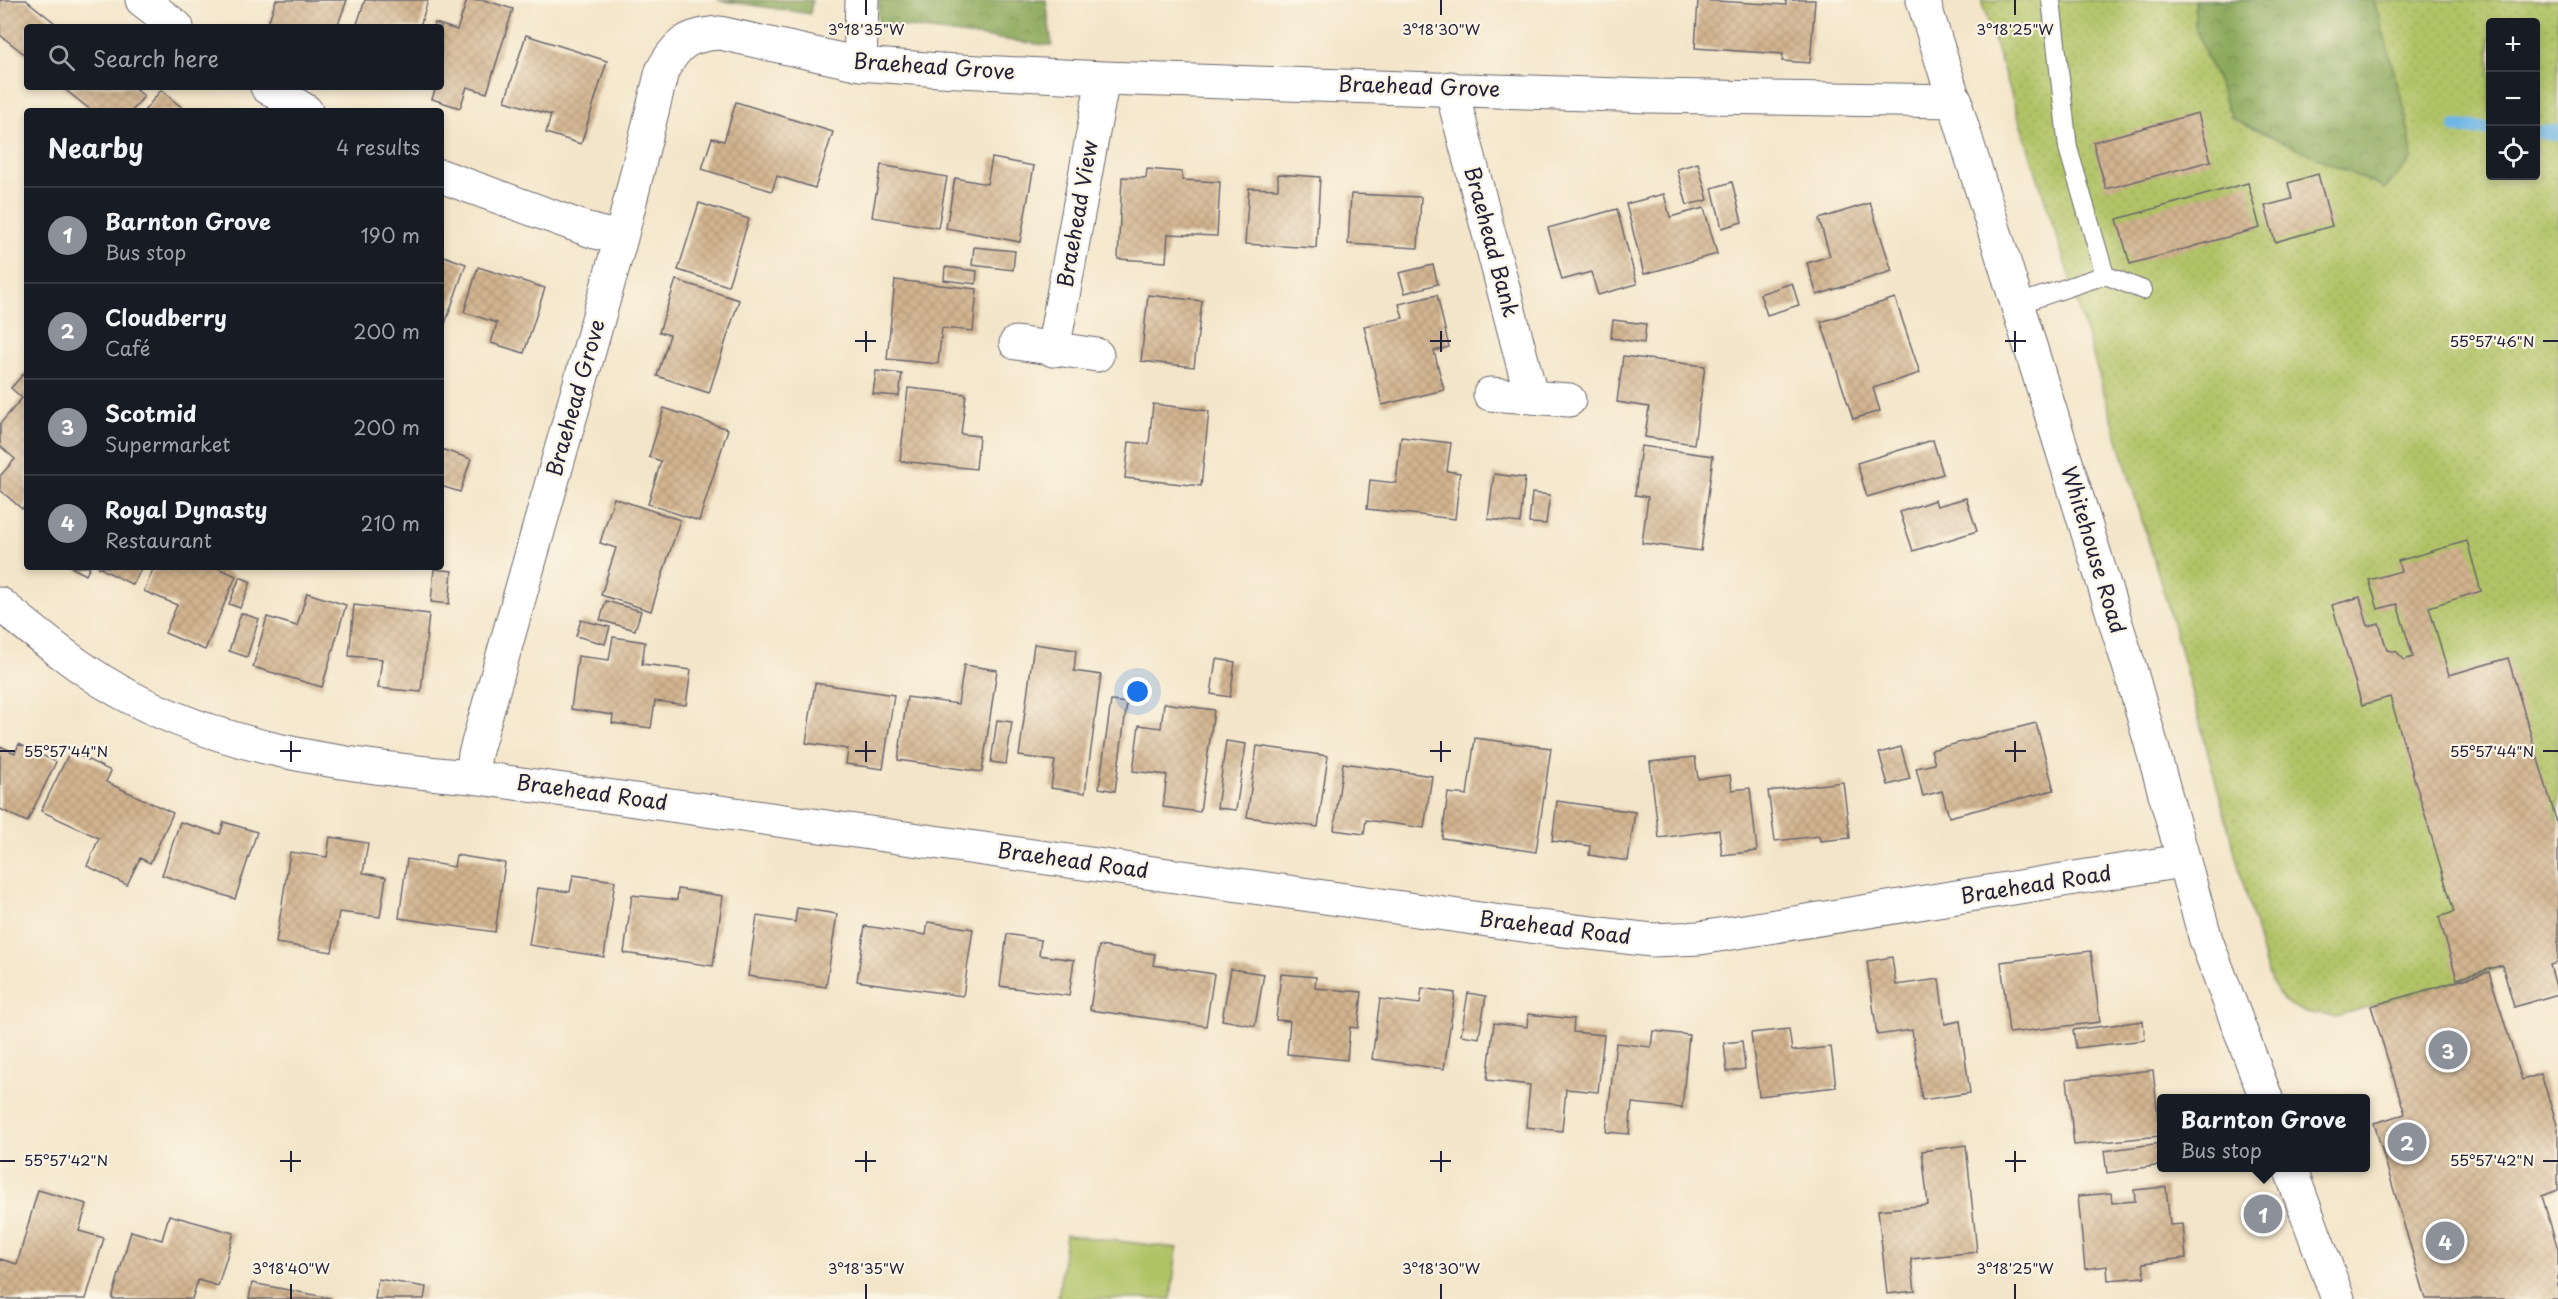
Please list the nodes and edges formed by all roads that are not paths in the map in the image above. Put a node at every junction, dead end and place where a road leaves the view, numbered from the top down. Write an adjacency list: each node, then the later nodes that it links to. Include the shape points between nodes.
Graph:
1 (142, 0): 5 (street)
2 (862, 0): 6 (street)
3 (1923, 0): 10 (street, Whitehouse Road)
4 (2051, 0): 14 (lane, via 2068,148)
5 (173, 24)
6 (860, 64): 7 (street, Braehead Grove); 13 (street, Braehead Grove, via 720,33 700,34 684,42 671,54 662,71)
7 (1102, 78): 8 (street, Braehead Grove); 18 (street, Braehead View)
8 (1451, 88): 10 (street, Braehead Grove); 21 (street, Braehead Bank)
9 (272, 90): 11 (street)
10 (1956, 101): 16 (street, Whitehouse Road)
11 (301, 108)
12 (444, 177): 13 (street)
13 (621, 238): 24 (street, Braehead Grove, via 475,754)
14 (2105, 275): 15 (lane); 16 (lane)
15 (2143, 290)
16 (2018, 304): 25 (street, Whitehouse Road, via 2131,672)
17 (1016, 344): 18 (street)
18 (1053, 350): 19 (street)
19 (1097, 355)
20 (1490, 394): 21 (street)
21 (1531, 395): 22 (street)
22 (1569, 399)
23 (0, 604): 24 (street, Braehead Road, via 102,681 148,706 198,726 254,744 339,763)
24 (472, 777): 25 (street, Braehead Road, via 1652,940 1700,938)
25 (2182, 861): 26 (street, Whitehouse Road, via 2206,940)
26 (2264, 1094)
27 (2292, 1172): 28 (street)
28 (2338, 1299)

